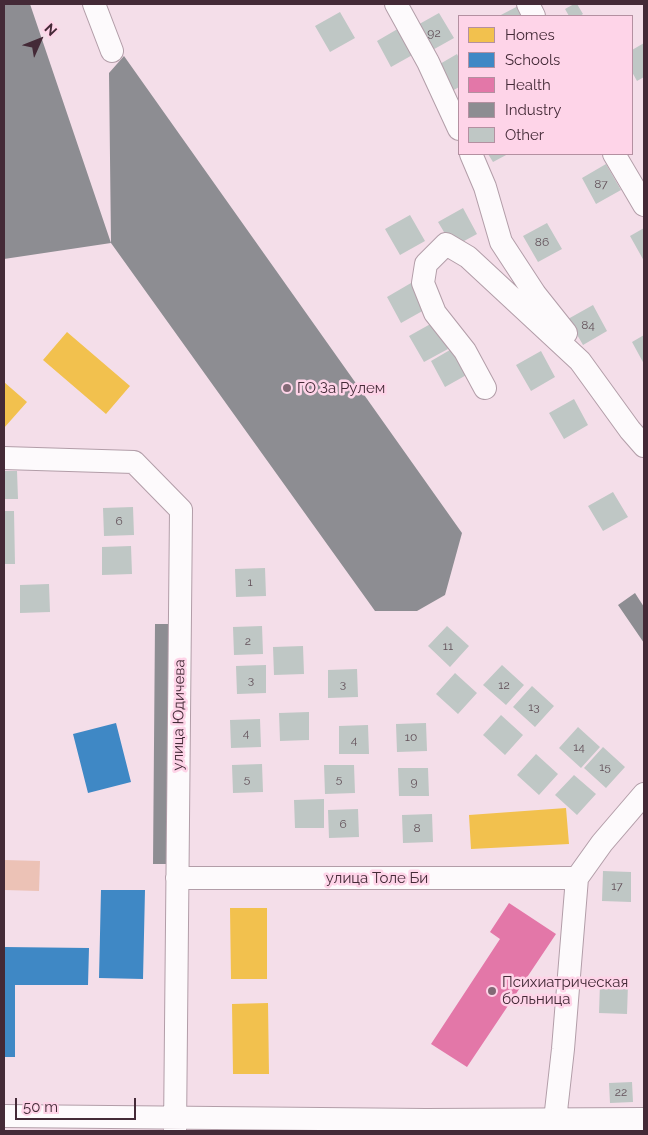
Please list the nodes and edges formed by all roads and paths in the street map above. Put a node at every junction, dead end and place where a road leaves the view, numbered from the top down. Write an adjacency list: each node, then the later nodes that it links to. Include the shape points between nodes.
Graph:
1 (94, 4): 3 (street)
2 (396, 4): 4 (street)
3 (112, 52)
4 (458, 127)
5 (471, 155): 8 (street, via 485,187 501,242 535,294 564,330)
6 (615, 155): 7 (street)
7 (644, 205)
8 (580, 361): 9 (street, via 468,257 446,244 426,264 424,283 435,313 465,351); 10 (street)
9 (485, 388)
10 (644, 446)
11 (4, 458): 13 (street, улица Юдичева, via 134,462 181,510)
12 (644, 794): 14 (street)
13 (178, 878): 14 (street, улица Толе Би); 18 (street, улица Юдичева)
14 (577, 878): 21 (street)
15 (4, 1116): 17 (street)
16 (644, 1120): 21 (street)
17 (97, 1124): 18 (street)
18 (175, 1124): 19 (street)
19 (426, 1126): 20 (street)
20 (463, 1126): 21 (street)
21 (557, 1126)

